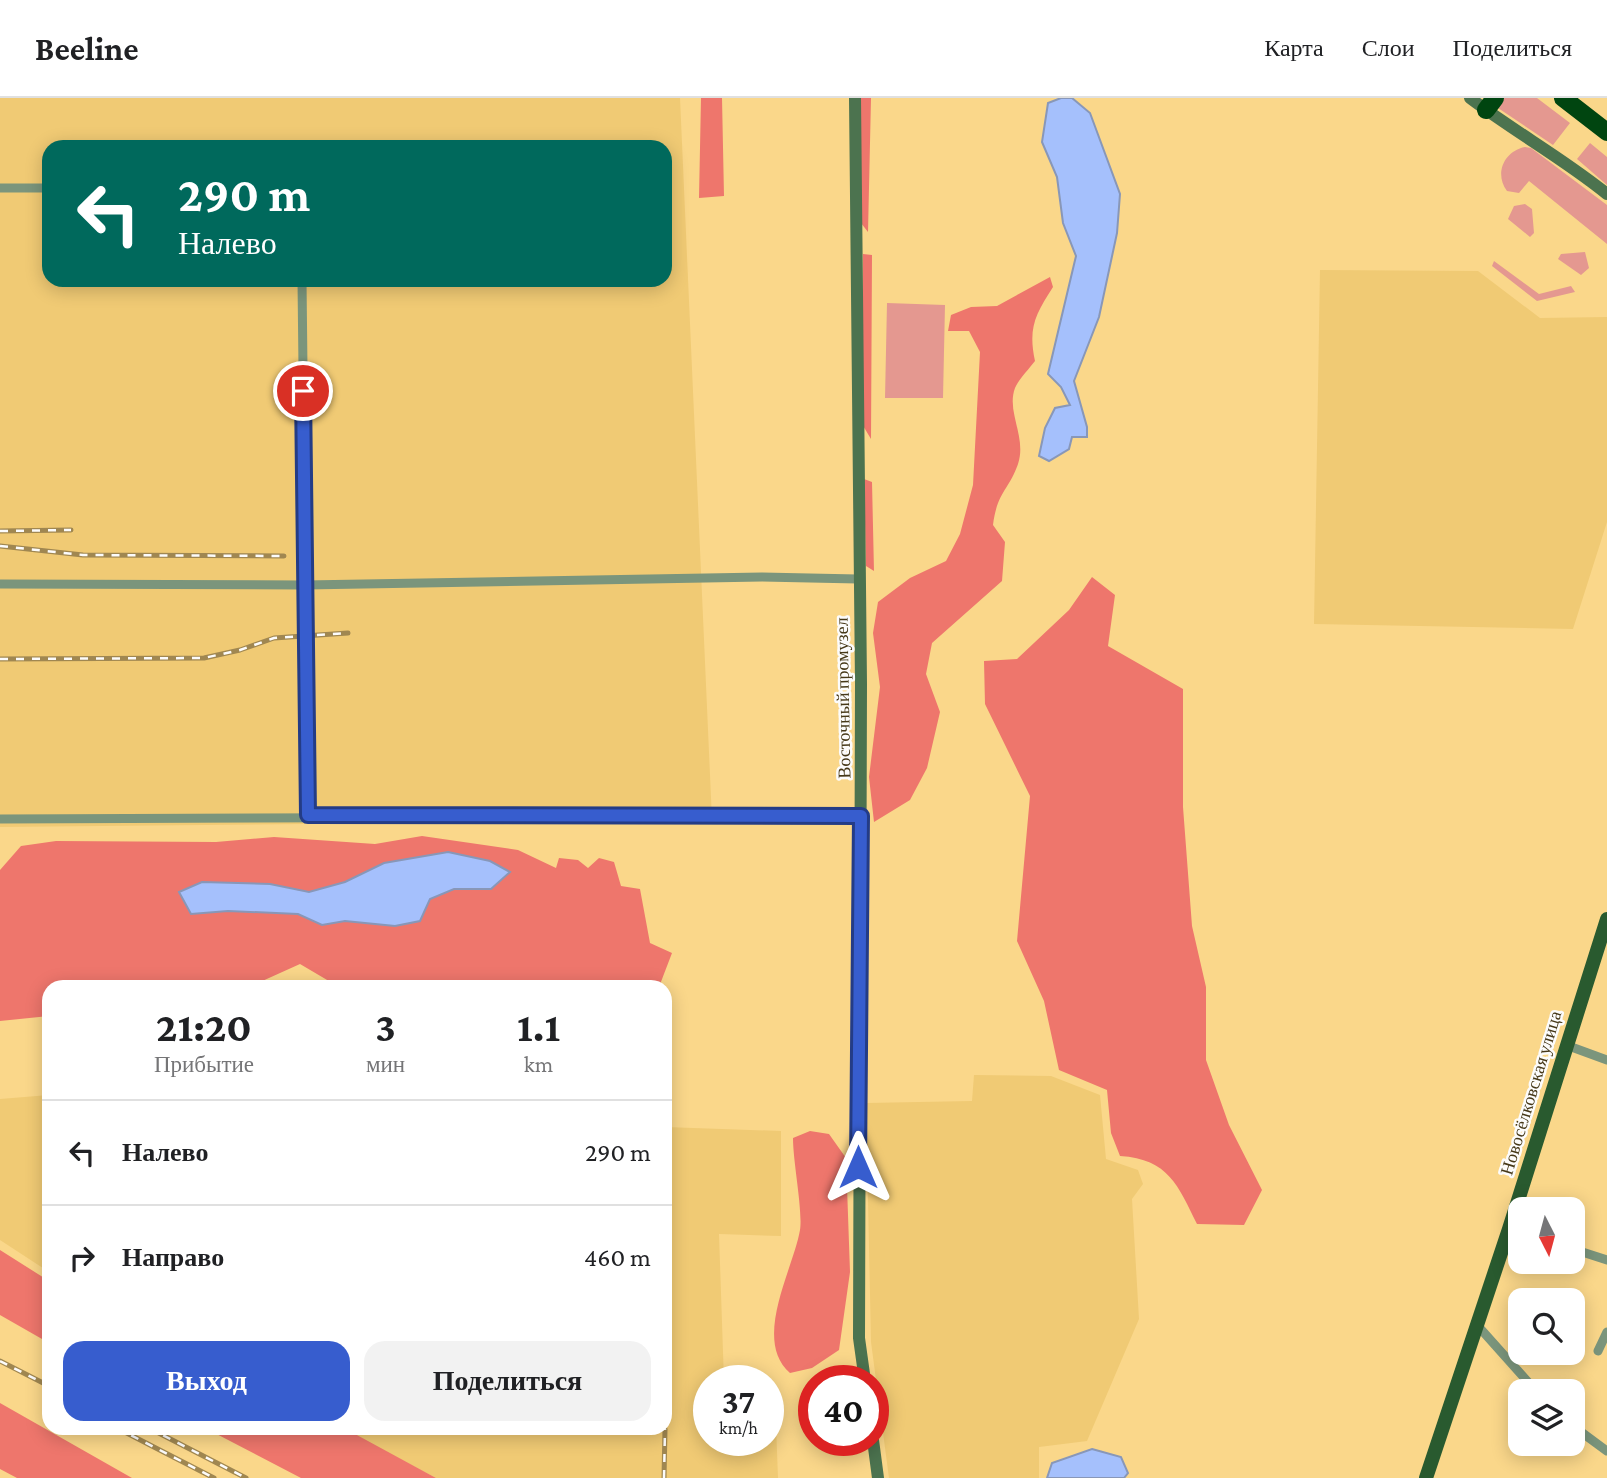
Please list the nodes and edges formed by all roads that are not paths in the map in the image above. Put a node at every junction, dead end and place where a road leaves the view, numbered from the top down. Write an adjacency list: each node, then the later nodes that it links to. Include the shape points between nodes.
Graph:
1 (855, 98): 10 (street, Восточный промузел)
2 (1470, 98): 4 (street)
3 (1563, 98): 5 (highway)
4 (1491, 104): 8 (street)
5 (1607, 132)
6 (0, 188): 7 (street)
7 (42, 188)
8 (1607, 194)
9 (302, 287): 12 (street)
10 (858, 579): 12 (street); 14 (street, Восточный промузел)
11 (0, 584): 12 (street)
12 (305, 585): 13 (street)
13 (308, 815): 14 (street); 15 (street)
14 (861, 816): 26 (street, Восточный промузел, via 859,1338)
15 (0, 818)
16 (1607, 919): 17 (main road, Новосёлковская улица)
17 (1566, 1045): 18 (street); 19 (main road, Новосёлковская улица)
18 (1607, 1060)
19 (1524, 1197)
20 (1508, 1249): 23 (main road, Новосёлковская улица)
21 (1586, 1253): 22 (street)
22 (1607, 1260)
23 (1478, 1325): 27 (street); 32 (main road, Новосёлковская улица)
24 (1607, 1332): 25 (street)
25 (1598, 1351)
26 (863, 1365)
27 (1525, 1379)
28 (1585, 1435): 29 (street)
29 (1607, 1451)
30 (875, 1456): 31 (street)
31 (878, 1478)
32 (1426, 1478)

